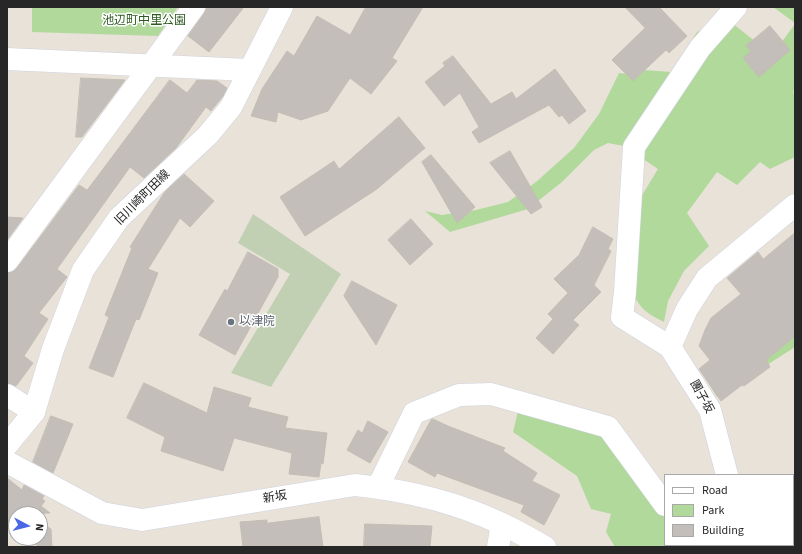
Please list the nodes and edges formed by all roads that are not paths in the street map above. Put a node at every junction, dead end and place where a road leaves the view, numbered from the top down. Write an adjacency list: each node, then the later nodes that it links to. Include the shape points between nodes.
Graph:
1 (194, 7): 5 (street)
2 (282, 7): 6 (street, 旧川崎町田線)
3 (736, 7): 9 (street, via 700,48 634,147 622,316)
4 (7, 59): 5 (street)
5 (151, 66): 6 (street); 8 (street)
6 (249, 70): 11 (street, 旧川崎町田線, via 231,106 208,135 120,218 83,270 53,349)
7 (795, 205): 9 (street, via 707,278 687,309)
8 (7, 261)
9 (670, 347): 14 (street, 團子坂, via 710,410)
10 (7, 396): 11 (street)
11 (34, 412): 12 (street, 旧川崎町田線)
12 (7, 445)
13 (7, 462): 15 (street, 新坂, via 102,513 142,520 355,485)
14 (727, 474)
15 (378, 487): 16 (street, via 414,413 458,395 491,394 608,428); 17 (street, 新坂, via 445,502)
16 (664, 505)
17 (502, 524): 18 (street); 19 (street, 新坂)
18 (498, 547)
19 (545, 547)

